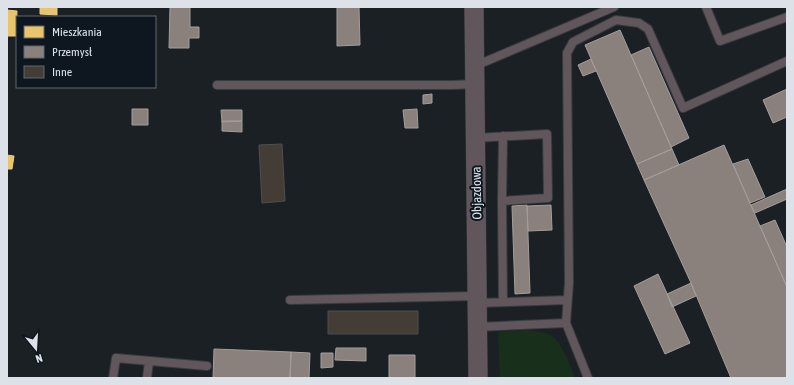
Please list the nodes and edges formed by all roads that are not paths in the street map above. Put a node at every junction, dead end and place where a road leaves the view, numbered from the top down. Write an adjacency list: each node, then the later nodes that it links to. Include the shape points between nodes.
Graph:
1 (474, 7): 6 (street, Objazdowa)
2 (614, 7): 6 (lane)
3 (706, 7): 4 (lane, via 720,41)
4 (787, 17)
5 (787, 60): 13 (lane, via 683,108 648,29 639,23 616,20 573,42 567,53)
6 (475, 75): 7 (lane, via 452,85); 9 (street, Objazdowa)
7 (217, 85)
8 (503, 136): 9 (lane); 10 (lane); 10 (lane, via 547,134 548,198)
9 (475, 138): 11 (street, Objazdowa)
10 (502, 201): 14 (lane)
11 (477, 299): 12 (lane); 14 (lane); 16 (street, Objazdowa)
12 (290, 300)
13 (567, 300): 14 (lane); 15 (lane)
14 (503, 302)
15 (566, 324): 16 (lane); 22 (lane)
16 (477, 327): 21 (street, Objazdowa)
17 (149, 361): 18 (lane); 19 (lane, via 116,358); 20 (lane)
18 (207, 366)
19 (113, 378)
20 (147, 378)
21 (478, 378)
22 (588, 378)

